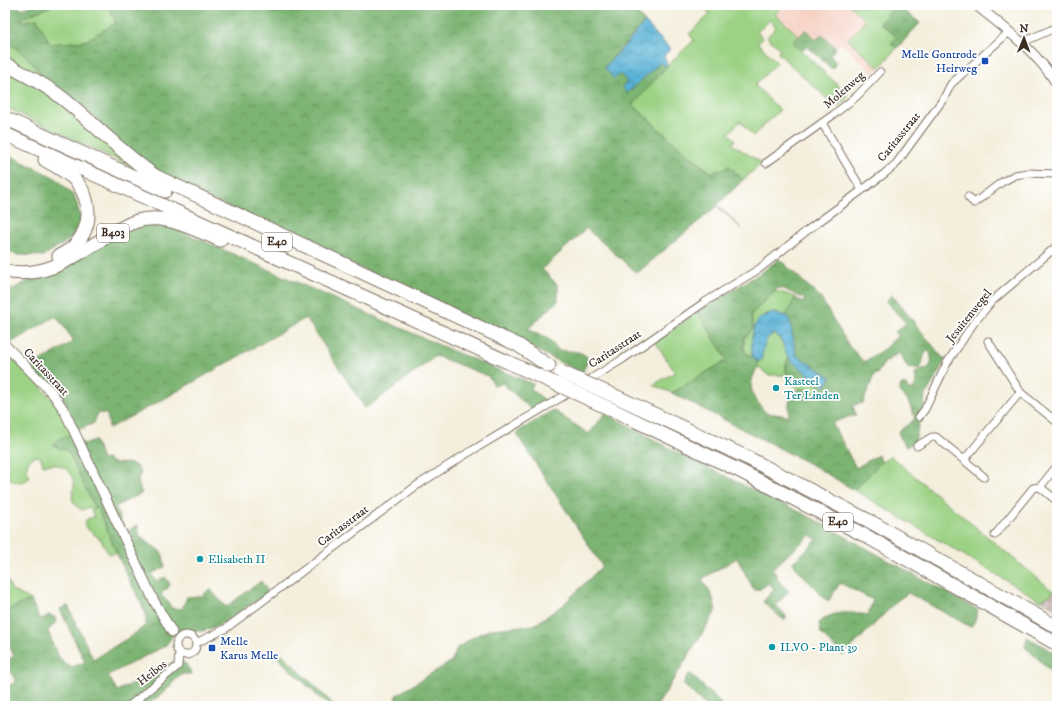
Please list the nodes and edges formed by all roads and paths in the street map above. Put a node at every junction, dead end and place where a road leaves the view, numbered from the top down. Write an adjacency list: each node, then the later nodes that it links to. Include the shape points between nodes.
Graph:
1 (976, 5): 3 (street)
2 (1057, 27): 4 (street)
3 (1009, 32): 4 (street); 14 (street, Caritasstraat, via 951,84 941,103 896,164)
4 (1022, 42): 7 (street)
5 (5, 64): 22 (highway, via 60,96 138,165 155,176 518,345)
6 (880, 72): 9 (street, Molenweg, via 857,96)
7 (1057, 84)
8 (5, 118): 22 (highway, E40)
9 (822, 123): 12 (street, Molenweg); 14 (street, Molenweg)
10 (5, 134): 16 (highway, E40)
11 (5, 141): 18 (highway, B403, via 52,164 75,180 83,192 89,213 82,237 57,258 32,266)
12 (766, 163)
13 (1057, 174): 15 (street, via 1015,175 974,203)
14 (862, 190): 35 (street, Caritasstraat, via 759,269 565,396 416,486 225,629)
15 (968, 197)
16 (252, 245): 19 (highway, B403, via 224,242 180,224 151,218 123,227 45,271); 36 (highway, E40, bridge, via 740,471 864,535)
17 (1057, 246): 24 (street, Jesuitenwegel, via 992,301 973,324 947,363)
18 (5, 262)
19 (5, 271)
20 (988, 341): 23 (street)
21 (5, 345): 34 (street, Caritasstraat, via 53,394 64,410 153,599)
22 (549, 366): 33 (highway, E40, bridge, via 748,458 857,515)
23 (1021, 393): 25 (street); 27 (street)
24 (919, 417)
25 (1057, 422)
26 (917, 446): 27 (street, via 936,437)
27 (964, 460): 29 (street)
28 (1057, 466): 30 (street)
29 (984, 477)
30 (1037, 488): 31 (street); 32 (street)
31 (1057, 501)
32 (995, 535)
33 (1057, 627)
34 (175, 635): 35 (street, via 192,636); 37 (street)
35 (196, 643): 37 (street, via 196,648 188,655)
36 (1057, 644)
37 (179, 652): 38 (street, Heibos, via 178,666)
38 (129, 706)

